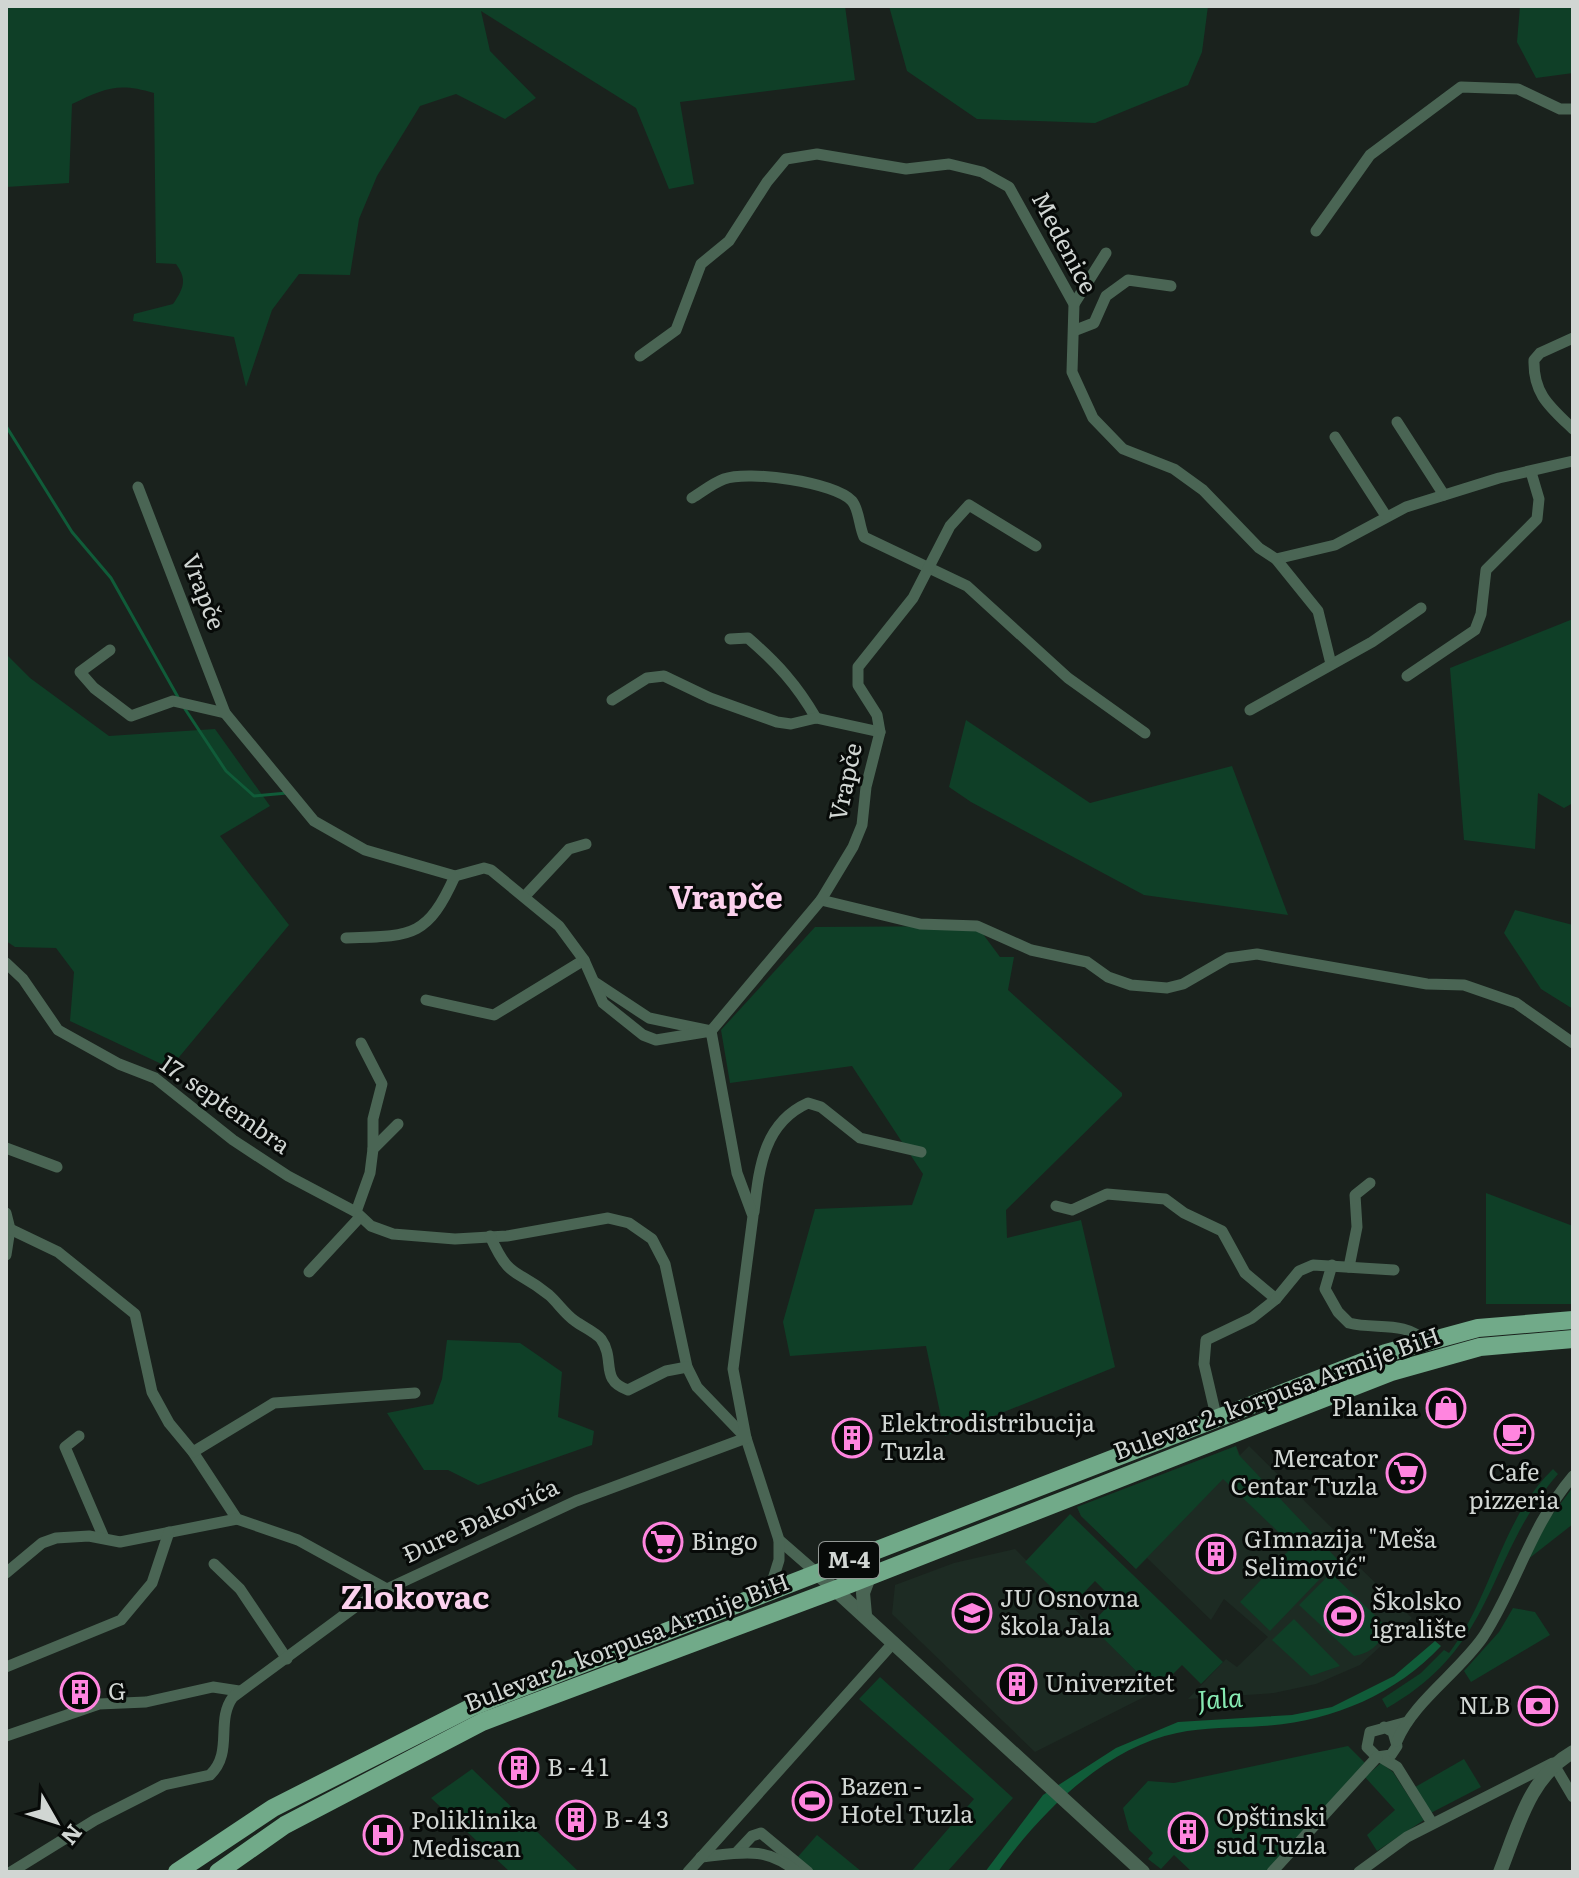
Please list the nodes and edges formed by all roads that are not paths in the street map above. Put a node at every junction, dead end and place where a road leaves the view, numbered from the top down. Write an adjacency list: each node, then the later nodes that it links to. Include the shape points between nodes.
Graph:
1 (1573, 109): 2 (street, via 1560,109 1518,89 1461,87 1370,155)
2 (1316, 231)
3 (1106, 253): 5 (street)
4 (1171, 286): 6 (street, via 1128,280 1106,296 1094,323)
5 (1074, 304): 6 (street, Medenice); 8 (street, Medenice, via 1009,187 982,172 949,164 906,169 817,154 786,159 729,241 701,264 676,330)
6 (1076, 330): 19 (street, Medenice, via 1072,372 1093,418 1123,449 1174,469 1203,490)
7 (1573, 338): 10 (street, via 1540,353 1533,378 1542,401)
8 (640, 356)
9 (1397, 422): 15 (street)
10 (1573, 429)
11 (1335, 437): 17 (street)
12 (1573, 461): 13 (street)
13 (1531, 472): 15 (street); 25 (street, via 1539,499 1537,519 1486,570 1475,630)
14 (138, 487): 28 (street, Vrapče)
15 (1444, 495): 17 (street)
16 (692, 498): 20 (street, via 725,479 756,475 814,484 855,503 864,537)
17 (1386, 516): 19 (street, via 1335,545)
18 (1036, 546): 20 (street, via 969,505 950,526)
19 (1276, 559): 24 (street, Medenice, via 1318,611)
20 (929, 569): 30 (street, Vrapče, via 887,634 858,667 858,685 877,715); 31 (street, via 967,586 1068,678)
21 (1421, 608): 24 (street)
22 (730, 639): 29 (street, Vrapče, via 748,638 777,663)
23 (110, 650): 28 (street, via 80,672 131,716 173,701)
24 (1331, 664): 27 (street)
25 (1407, 676)
26 (612, 700): 29 (street, Vrapče, via 647,678 664,676 777,722)
27 (1250, 710)
28 (225, 713): 33 (street, Vrapče, via 314,821 365,850)
29 (816, 718): 30 (street, Vrapče)
30 (880, 732): 35 (street, Vrapče, via 862,825)
31 (1145, 733)
32 (586, 844): 34 (street, via 569,849)
33 (455, 876): 34 (street, Vrapče, via 484,868); 36 (street, via 435,916 415,931)
34 (525, 896): 37 (street, Vrapče, via 565,933)
35 (821, 900): 41 (street, Vrapče); 43 (street, via 920,924 977,926 1031,950 1087,962 1131,985 1167,988 1228,958 1257,954 1427,984 1464,985 1516,1003)
36 (346, 938)
37 (584, 960): 39 (street, Vrapče); 40 (street, via 494,1015)
38 (6, 963): 52 (street, 17. septembra, via 58,1030 155,1078 233,1140)
39 (595, 982): 41 (street, Vrapče, via 649,1018); 41 (street, Vrapče, via 603,1003 643,1035 656,1040)
40 (426, 1000)
41 (711, 1031): 53 (street, via 737,1173)
42 (361, 1043): 46 (street, via 382,1084 373,1119)
43 (1573, 1043)
44 (398, 1124): 46 (street)
45 (6, 1148): 48 (street)
46 (373, 1149): 52 (street)
47 (921, 1152): 53 (street, via 860,1138 808,1103 787,1116 770,1138 760,1160)
48 (57, 1167)
49 (1370, 1183): 58 (street, via 1355,1195 1357,1227)
50 (1056, 1206): 61 (street, via 1072,1210 1107,1194 1165,1199 1222,1231 1245,1273)
51 (6, 1213): 54 (street)
52 (358, 1215): 55 (street, 17. septembra, via 393,1234); 60 (street)
53 (753, 1216): 69 (street, via 733,1369)
54 (10, 1229): 56 (street); 70 (street, via 58,1252 135,1314 152,1392)
55 (490, 1236): 65 (street, via 504,1266 531,1281 600,1338 617,1386 628,1390); 65 (street, 17. septembra, via 608,1218 629,1223 652,1239 665,1264)
56 (6, 1255)
57 (1332, 1265): 58 (street, Bulevar 2. korpusa Armije BiH); 61 (street, Bulevar 2. korpusa Armije BiH, via 1299,1271); 64 (street, Bulevar 2. korpusa Armije BiH, via 1325,1289 1349,1323 1396,1326)
58 (1349, 1267): 59 (street, Bulevar 2. korpusa Armije BiH)
59 (1394, 1270)
60 (309, 1272)
61 (1276, 1299): 67 (street, Bulevar 2. korpusa Armije BiH, via 1252,1318 1206,1340 1204,1364)
62 (1573, 1320): 64 (main road, Bulevar 2. korpusa Armije BiH / M-4, via 1478,1328)
63 (1573, 1339): 79 (main road, Bulevar 2. korpusa Armije BiH / M-4, via 1480,1347 1391,1372)
64 (1426, 1342): 67 (main road, Bulevar 2. korpusa Armije BiH / M-4)
65 (687, 1367): 69 (street, 17. septembra, via 697,1387)
66 (415, 1393): 70 (street, via 274,1403)
67 (1217, 1420): 78 (main road, Bulevar 2. korpusa Armije BiH / M-4)
68 (79, 1436): 74 (street, via 65,1447)
69 (746, 1438): 75 (street, 17. septembra); 80 (street, Đure Đakovića, via 576,1501)
70 (193, 1452): 72 (street)
71 (1573, 1476): 88 (street, via 1540,1520 1483,1636)
72 (237, 1519): 73 (street); 80 (street, via 298,1540)
73 (169, 1532): 74 (street, via 120,1542); 86 (street, via 152,1583 121,1620)
74 (104, 1538): 77 (street, via 42,1543)
75 (779, 1540): 78 (street); 82 (street)
76 (214, 1564): 85 (street, via 240,1589)
77 (6, 1573)
78 (818, 1574): 81 (street); 82 (main road, Bulevar 2. korpusa Armije BiH / M-4)
79 (869, 1577): 81 (main road, Bulevar 2. korpusa Armije BiH / M-4); 83 (street, via 863,1593)
80 (387, 1589): 85 (street, Đure Đakovića)
81 (837, 1589): 83 (street); 102 (main road, Bulevar 2. korpusa Armije BiH / M-4, via 482,1722 285,1825)
82 (769, 1592): 101 (main road, Bulevar 2. korpusa Armije BiH / M-4, via 474,1706 273,1808)
83 (865, 1615): 84 (street)
84 (894, 1642): 99 (street); 106 (street)
85 (287, 1659): 87 (street, Đure Đakovića)
86 (6, 1667)
87 (239, 1691): 90 (street, via 213,1687 146,1702 99,1704); 100 (street, via 227,1705 223,1755 210,1775 164,1785)
88 (1407, 1722): 89 (street); 91 (street)
89 (1384, 1727): 91 (street, via 1393,1732); 93 (street, via 1374,1729 1366,1742)
90 (6, 1736)
91 (1397, 1744): 93 (street, via 1391,1755); 95 (street)
92 (1573, 1752): 94 (street)
93 (1379, 1758): 95 (street); 107 (street)
94 (1553, 1763): 96 (street); 97 (street); 109 (street, via 1529,1798)
95 (1397, 1767): 97 (street)
96 (1573, 1797)
97 (1432, 1823): 108 (street)
98 (737, 1852): 99 (street); 104 (street, via 771,1854); 105 (street, via 761,1833)
99 (701, 1857): 103 (street)
100 (11, 1872)
101 (177, 1872)
102 (218, 1872)
103 (688, 1872)
104 (797, 1872)
105 (808, 1872)
106 (1143, 1872)
107 (1272, 1872)
108 (1359, 1872)
109 (1500, 1872)

